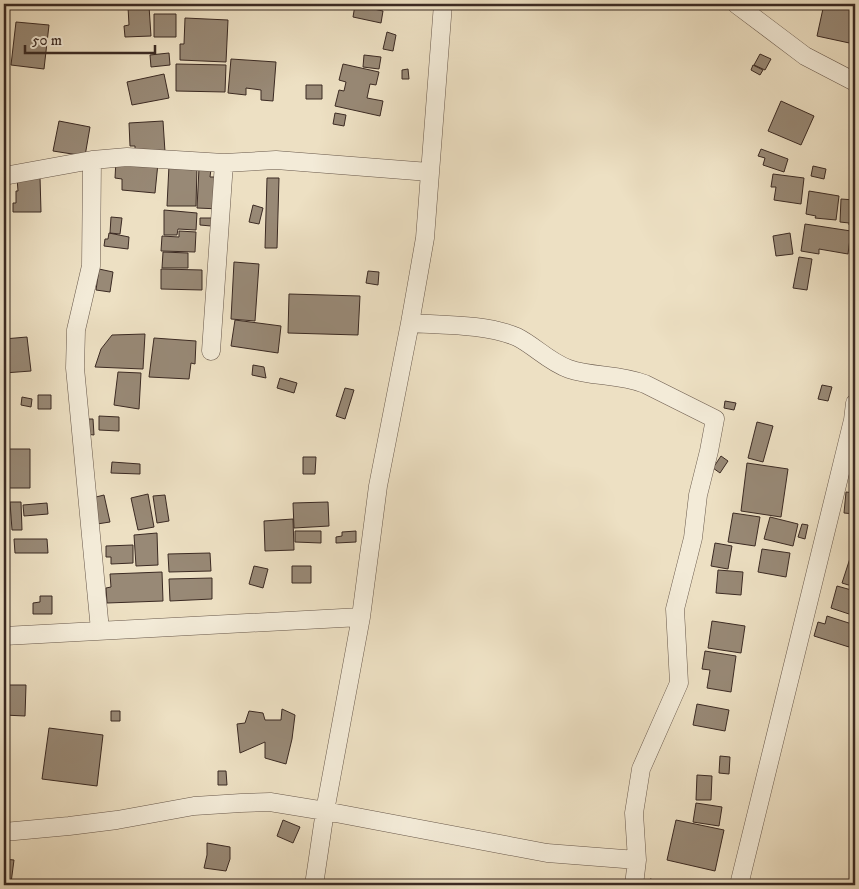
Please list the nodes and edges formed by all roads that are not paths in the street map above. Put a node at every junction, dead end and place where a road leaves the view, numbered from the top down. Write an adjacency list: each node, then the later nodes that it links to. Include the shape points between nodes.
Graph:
1 (443, 4): 6 (street)
2 (736, 4): 3 (street, via 805,56)
3 (855, 82)
4 (92, 160): 5 (street, via 127,157); 7 (street); 12 (street, via 91,266 76,330 75,368)
5 (224, 163): 6 (street, via 276,160); 9 (street)
6 (429, 172): 8 (street, via 425,238)
7 (4, 176)
8 (410, 323): 11 (street, via 378,486); 16 (street, via 487,328 505,333 533,346 562,366 580,372 635,380 715,419 698,495 693,538 675,609 679,683 641,769 634,813)
9 (211, 351)
10 (855, 403): 19 (street)
11 (360, 617): 12 (street); 14 (street)
12 (100, 630): 13 (street)
13 (4, 636)
14 (325, 811): 15 (street, via 270,802 194,806 117,820); 16 (street, via 546,853); 17 (street)
15 (4, 832)
16 (637, 860): 18 (street)
17 (314, 885)
18 (634, 885)
19 (738, 885)

